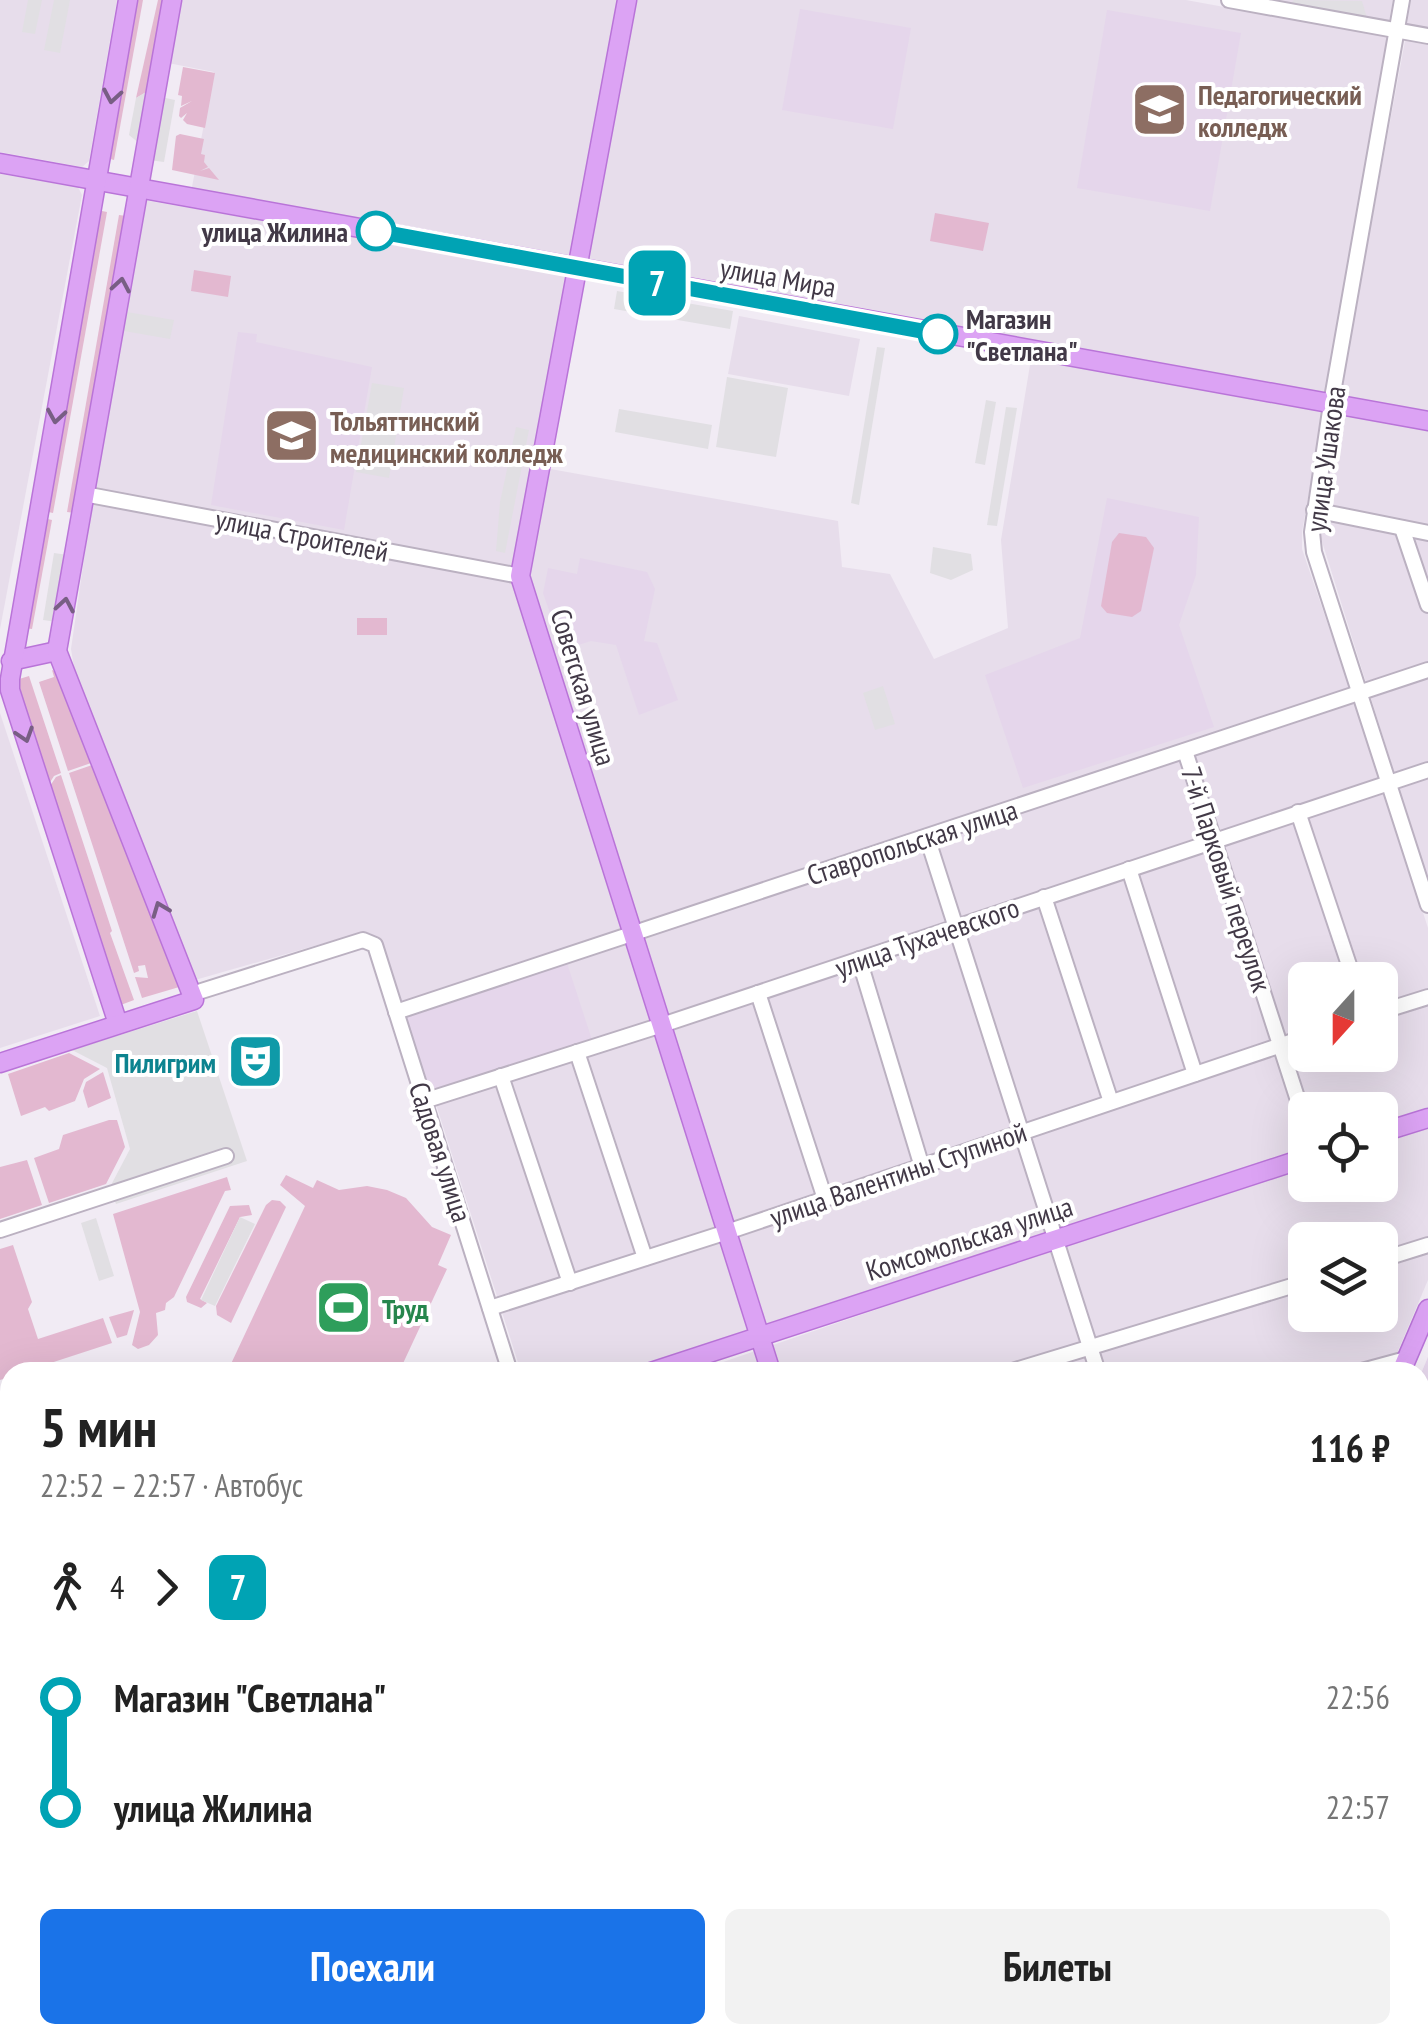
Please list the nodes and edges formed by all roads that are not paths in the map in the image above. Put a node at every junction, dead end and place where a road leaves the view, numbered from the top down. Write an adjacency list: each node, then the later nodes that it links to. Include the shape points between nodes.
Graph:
1 (128, 0): 9 (main road, one-way to 9)
2 (172, 0): 10 (main road)
3 (627, 0): 11 (main road, Советская улица)
4 (1229, 0): 6 (street)
5 (1402, 0): 6 (street, улица Ушакова)
6 (1398, 30): 7 (street); 12 (street, улица Ушакова)
7 (1428, 36)
8 (0, 163): 9 (main road, улица Мира)
9 (97, 180): 10 (main road, улица Мира); 21 (main road, one-way to 21)
10 (138, 187): 11 (main road, улица Мира); 14 (main road, one-way to 10)
11 (576, 269): 12 (main road, улица Мира); 18 (main road, Советская улица)
12 (1331, 404): 13 (main road, улица Мира); 15 (street, улица Ушакова)
13 (1428, 422)
14 (84, 494): 18 (street, улица Строителей); 20 (main road, one-way to 14)
15 (1314, 510): 16 (street); 23 (street, улица Ушакова, via 1314,552)
16 (1402, 528): 17 (street); 19 (street)
17 (1428, 533)
18 (520, 576): 34 (main road, Советская улица)
19 (1428, 605)
20 (57, 651): 21 (main road); 38 (main road, one-way to 20)
21 (6, 663): 42 (main road, one-way to 42)
22 (1428, 670): 23 (street, Ставропольская улица)
23 (1360, 692): 24 (street, Ставропольская улица); 26 (street, улица Ушакова)
24 (1185, 751): 28 (street, Ставропольская улица); 29 (street, 7-й Парковый переулок)
25 (1428, 770): 26 (street, улица Тухачевского)
26 (1389, 784): 27 (street, улица Тухачевского); 32 (street, улица Ушакова)
27 (1298, 812): 29 (street, улица Тухачевского); 36 (street)
28 (927, 837): 33 (street); 34 (street, Ставропольская улица)
29 (1216, 840): 30 (street, улица Тухачевского); 45 (street, 7-й Парковый переулок)
30 (1129, 869): 31 (street, улица Тухачевского); 48 (street)
31 (1044, 897): 33 (street, улица Тухачевского); 52 (street)
32 (1428, 905)
33 (956, 927): 35 (street, улица Тухачевского); 55 (street)
34 (633, 935): 41 (street, Ставропольская улица); 43 (main road, Советская улица)
35 (858, 960): 37 (street, улица Тухачевского); 58 (street)
36 (1348, 962)
37 (758, 993): 43 (street, улица Тухачевского); 59 (street)
38 (193, 997): 41 (street, Садовая улица, via 362,940 375,945); 42 (main road)
39 (1428, 997): 40 (street)
40 (1398, 1006)
41 (396, 1012): 51 (street, Садовая улица)
42 (118, 1024): 47 (main road)
43 (662, 1026): 46 (street, улица Тухачевского); 61 (main road, Советская улица)
44 (1288, 1042): 45 (street, улица Валентины Ступиной)
45 (1281, 1045): 48 (street, улица Валентины Ступиной); 50 (street, 7-й Парковый переулок)
46 (577, 1052): 49 (street, улица Тухачевского); 65 (street)
47 (0, 1063)
48 (1195, 1074): 52 (street, улица Валентины Ступиной)
49 (501, 1076): 51 (street, улица Тухачевского); 66 (street)
50 (1296, 1092)
51 (424, 1100): 68 (street, Садовая улица)
52 (1111, 1102): 55 (street, улица Валентины Ступиной)
53 (1428, 1118): 54 (main road)
54 (1398, 1128)
55 (1022, 1132): 58 (street, улица Валентины Ступиной); 62 (street)
56 (226, 1156): 60 (street)
57 (1288, 1163): 62 (main road, Комсомольская улица)
58 (922, 1166): 59 (street, улица Валентины Ступиной)
59 (825, 1199): 61 (street, улица Валентины Ступиной)
60 (0, 1230)
61 (727, 1232): 65 (street, улица Валентины Ступиной); 70 (main road, Советская улица)
62 (1054, 1239): 70 (main road, Комсомольская улица); 71 (street)
63 (1428, 1245): 64 (street)
64 (1398, 1254)
65 (646, 1258): 66 (street, улица Валентины Ступиной)
66 (570, 1283): 68 (street, улица Валентины Ступиной)
67 (1288, 1287): 71 (street)
68 (490, 1308): 72 (street, Садовая улица)
69 (1428, 1309): 77 (main road)
70 (760, 1336): 73 (main road, Комсомольская улица); 74 (main road, Советская улица)
71 (1090, 1347): 75 (street); 76 (street)
72 (507, 1362)
73 (681, 1362)
74 (768, 1362)
75 (1041, 1362)
76 (1095, 1362)
77 (1406, 1362)

